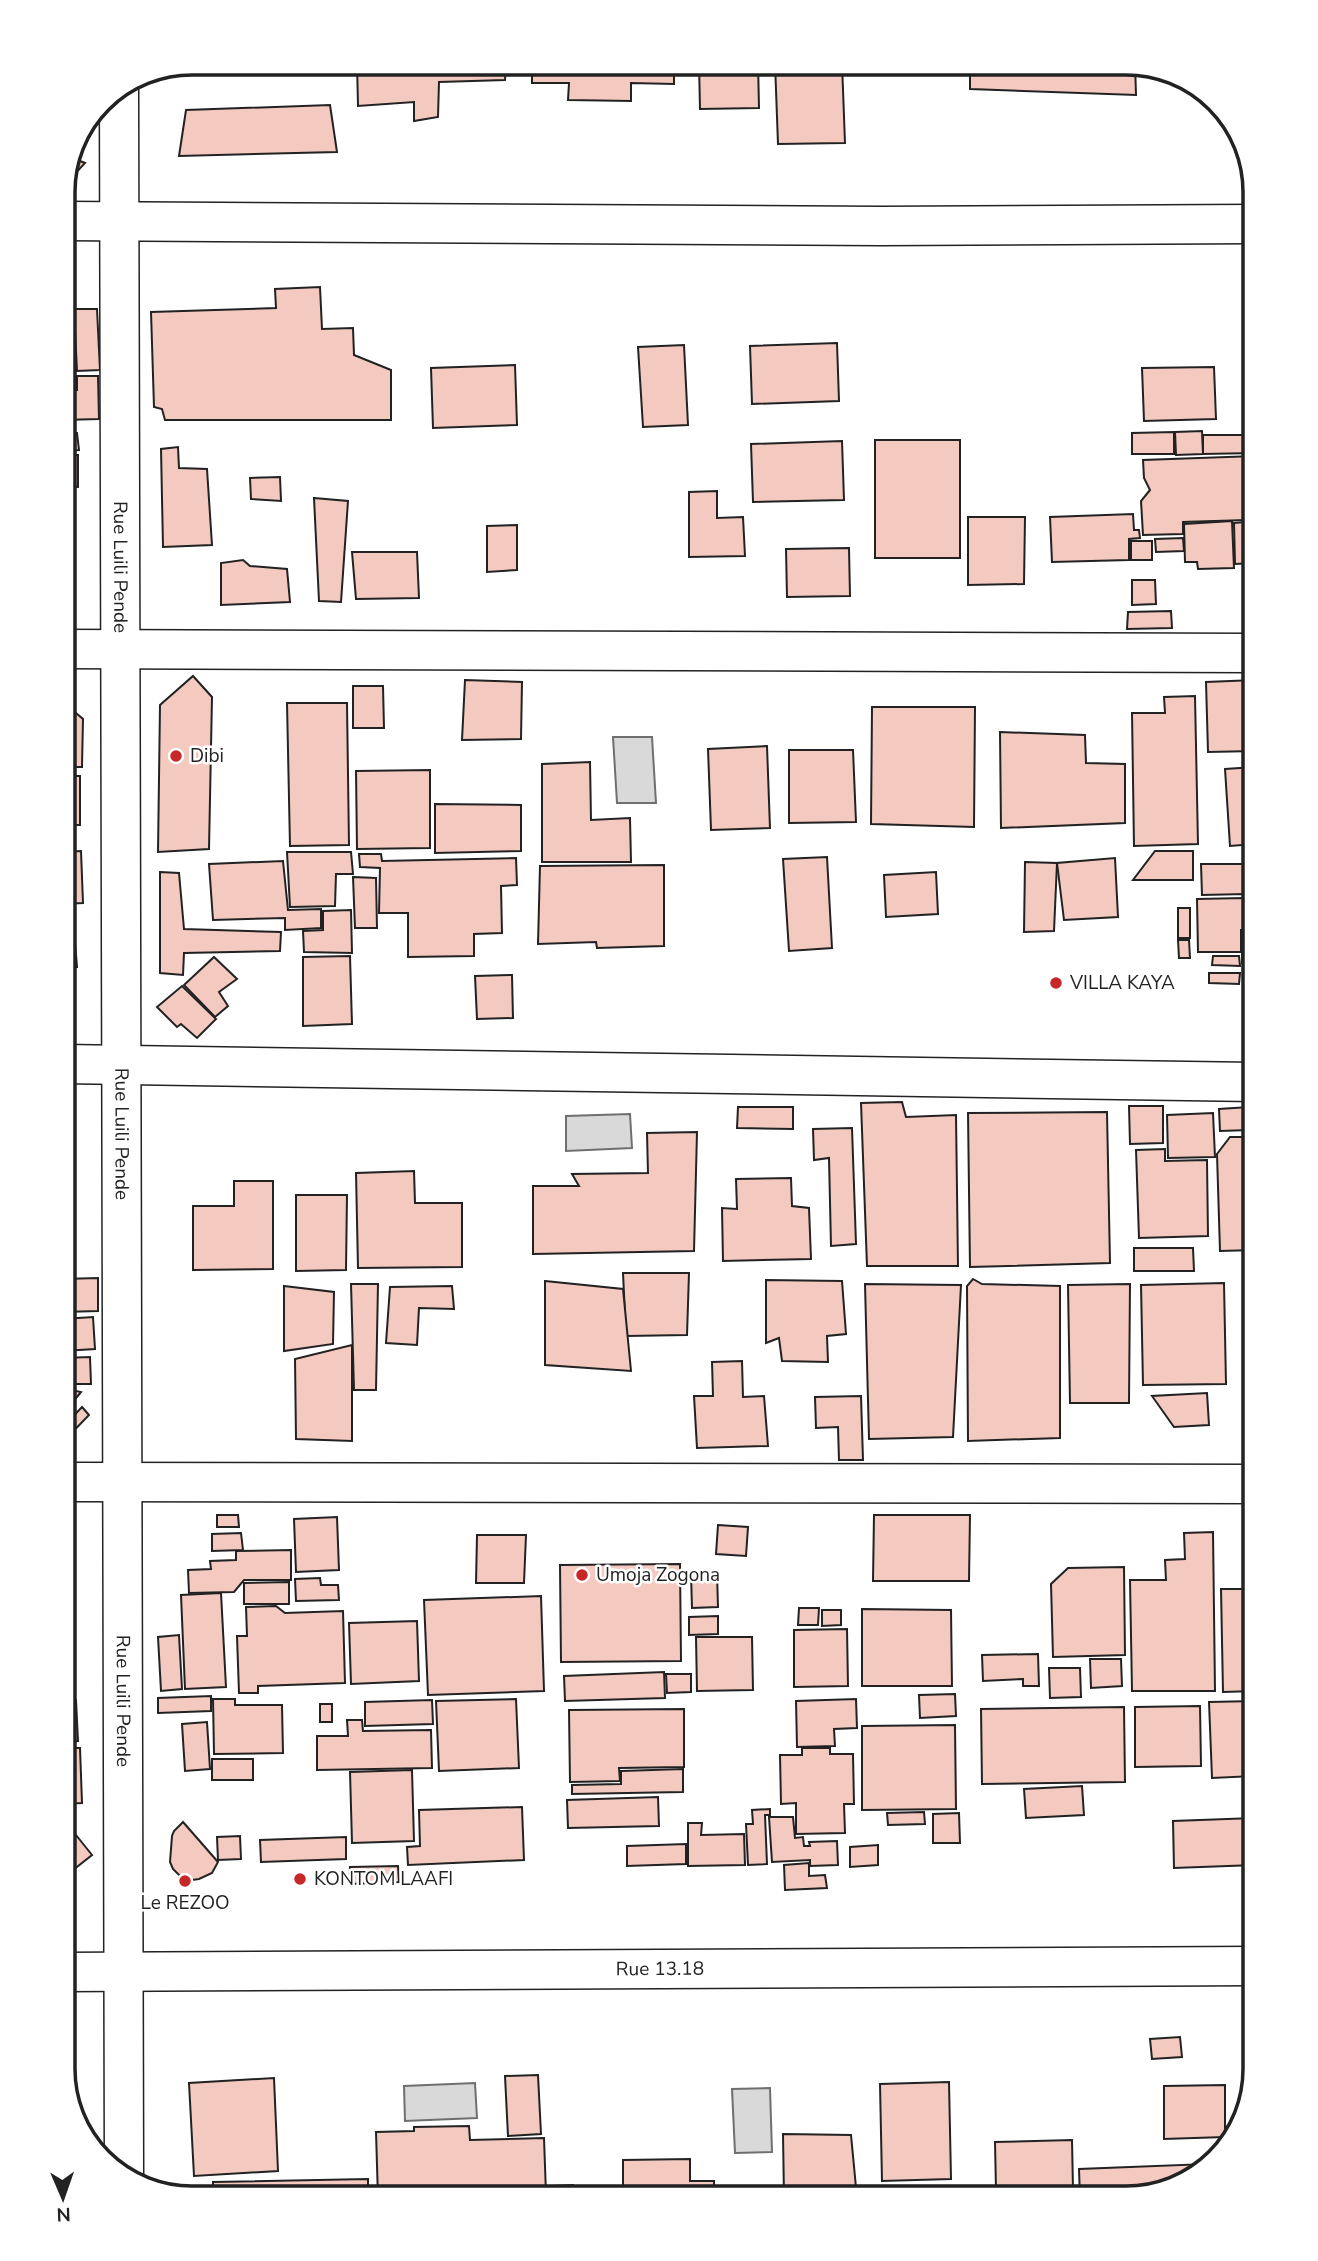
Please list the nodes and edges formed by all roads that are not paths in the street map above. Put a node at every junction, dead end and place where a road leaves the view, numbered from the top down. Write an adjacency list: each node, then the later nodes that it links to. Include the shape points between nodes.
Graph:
1 (119, 101): 3 (street, Rue Luili Pende)
2 (75, 221): 3 (street)
3 (119, 221): 4 (street); 6 (street, Rue Luili Pende)
4 (1243, 224)
5 (75, 649): 6 (street)
6 (120, 649): 7 (street); 9 (street, Rue Luili Pende)
7 (1243, 653)
8 (75, 1064): 9 (street)
9 (121, 1064): 10 (street); 11 (street, Rue Luili Pende)
10 (1243, 1082)
11 (123, 1481): 12 (street); 13 (street); 16 (street, Rue Luili Pende)
12 (75, 1482)
13 (1243, 1484)
14 (1243, 1966): 16 (street, Rue 13.18)
15 (75, 1972): 16 (street, Rue 13.18)
16 (124, 1972): 17 (street, Rue Luili Pende)
17 (124, 2164)

